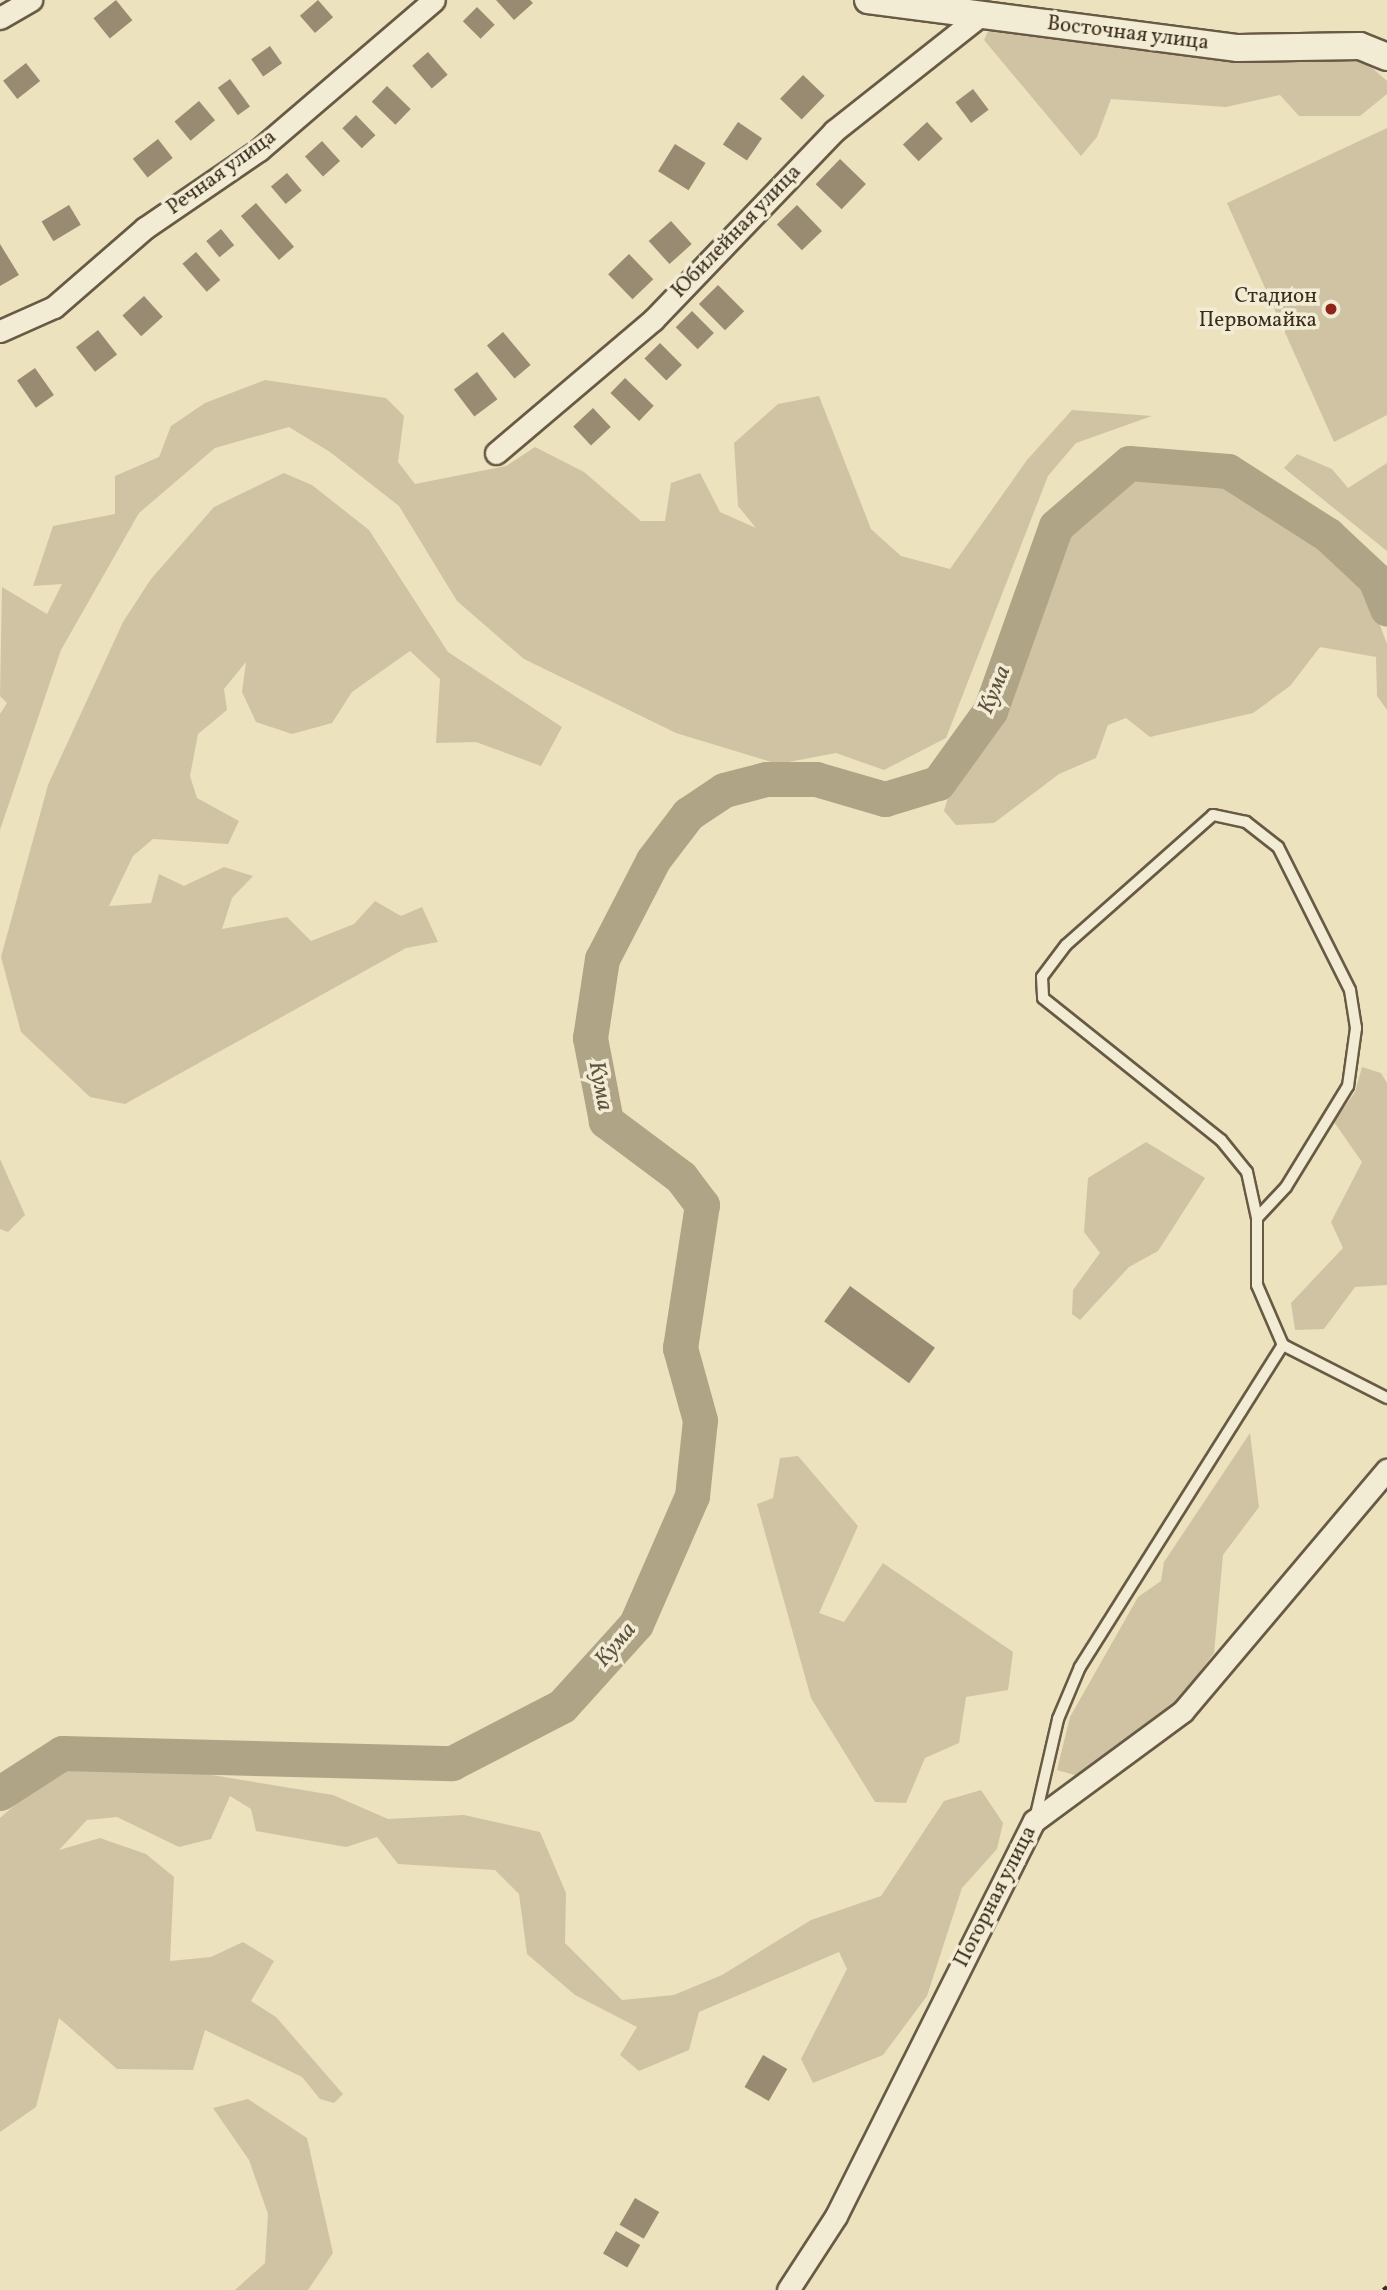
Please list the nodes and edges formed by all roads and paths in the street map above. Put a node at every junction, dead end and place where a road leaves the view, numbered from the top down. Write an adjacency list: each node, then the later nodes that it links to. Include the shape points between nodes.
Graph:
1 (32, 0): 5 (street)
2 (434, 0): 7 (street, Речная улица, via 259,149 145,228 54,307)
3 (868, 0): 4 (street, Восточная улица)
4 (981, 15): 6 (street, Восточная улица, via 1238,48 1360,46); 8 (street, Юбилейная улица, via 834,131 653,320)
5 (0, 18)
6 (1387, 57)
7 (0, 331)
8 (496, 453)
9 (1257, 1218): 9 (lane, via 1247,1172 1221,1140 1043,998 1042,978 1066,945 1213,815 1246,822 1278,847 1349,990 1356,1028 1348,1086 1286,1187); 10 (lane, via 1258,1285)
10 (1283, 1345): 11 (lane); 13 (lane, via 1080,1667 1058,1719)
11 (1387, 1398)
12 (1380, 1474): 13 (street, Погорная улица, via 1183,1711)
13 (1034, 1821): 14 (street, Погорная улица, via 836,2216)
14 (788, 2290)

